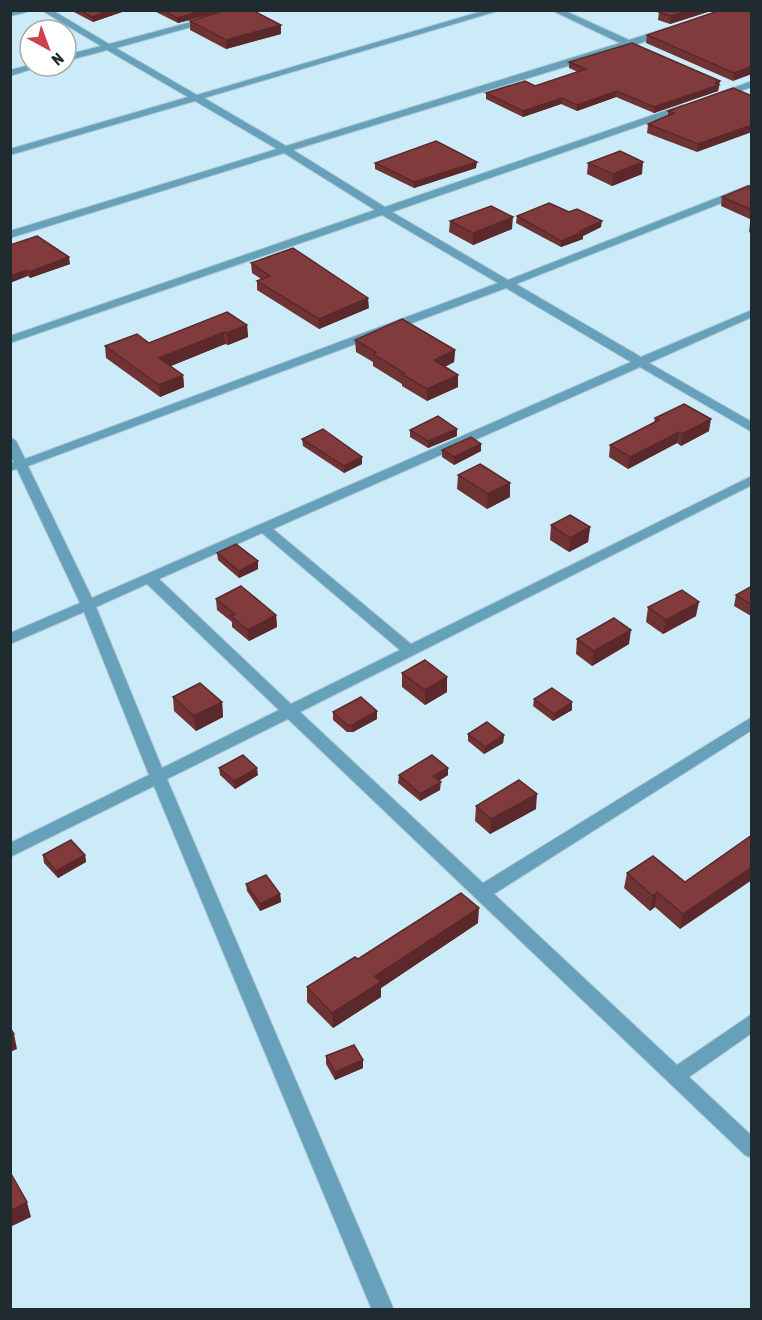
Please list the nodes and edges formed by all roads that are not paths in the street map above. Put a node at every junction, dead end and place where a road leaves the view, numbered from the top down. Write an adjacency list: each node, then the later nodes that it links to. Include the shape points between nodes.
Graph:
1 (24, 10): 6 (street)
2 (45, 10): 9 (street)
3 (248, 10): 9 (street)
4 (497, 10): 16 (street)
5 (555, 10): 8 (street)
6 (10, 14)
7 (680, 27): 8 (street)
8 (627, 43): 10 (street); 19 (street)
9 (108, 47): 11 (street); 16 (street)
10 (638, 47)
11 (78, 55)
12 (726, 84): 14 (street)
13 (752, 84): 14 (street)
14 (737, 89): 15 (street); 17 (street)
15 (752, 95)
16 (194, 98): 19 (street); 20 (street)
17 (704, 101)
18 (693, 105): 22 (street)
19 (284, 149): 22 (street); 23 (street)
20 (10, 152)
21 (752, 187): 24 (street)
22 (385, 212): 24 (street); 26 (street)
23 (10, 235)
24 (507, 284): 27 (street); 30 (street)
25 (752, 313): 27 (street)
26 (10, 340)
27 (639, 362): 28 (street); 32 (street)
28 (752, 428)
29 (10, 441): 30 (street)
30 (16, 465): 34 (street)
31 (752, 480): 36 (street)
32 (264, 528): 33 (street); 36 (street)
33 (149, 578): 34 (street); 37 (street)
34 (88, 605): 35 (street); 39 (street)
35 (10, 639)
36 (410, 651): 37 (street)
37 (289, 711): 39 (street); 41 (street)
38 (752, 722): 41 (street)
39 (158, 777): 40 (street); 45 (street)
40 (10, 851)
41 (481, 893): 43 (street)
42 (752, 1022): 43 (street)
43 (675, 1077): 44 (street)
44 (752, 1149)
45 (383, 1310)

